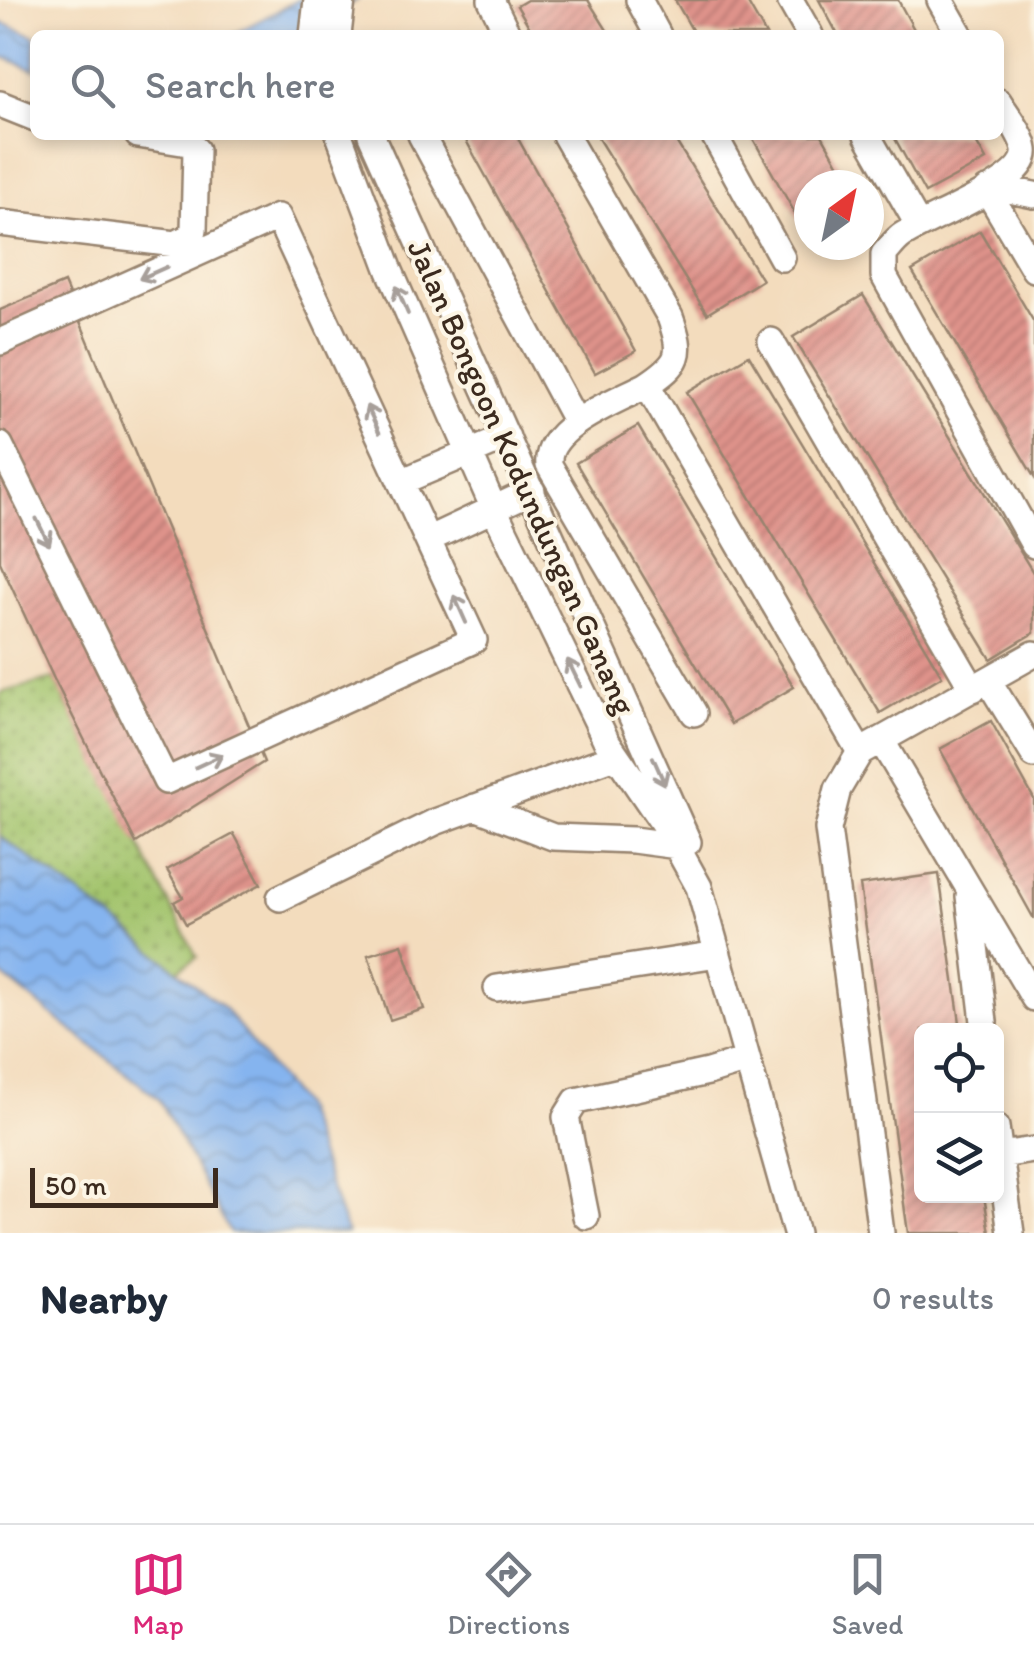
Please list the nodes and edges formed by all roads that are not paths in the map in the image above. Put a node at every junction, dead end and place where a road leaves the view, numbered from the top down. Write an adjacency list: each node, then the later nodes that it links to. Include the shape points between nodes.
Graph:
1 (316, 0): 7 (street)
2 (342, 0): 8 (street)
3 (491, 0): 9 (street)
4 (639, 0): 10 (street)
5 (790, 0): 11 (street)
6 (940, 0): 12 (street)
7 (314, 30)
8 (339, 30)
9 (500, 30)
10 (655, 30)
11 (807, 30)
12 (957, 30)
13 (0, 104): 15 (street)
14 (1004, 110): 23 (street, via 1026,147 1025,162)
15 (30, 116)
16 (170, 140): 25 (street, via 196,150 194,230 184,241)
17 (341, 140): 35 (street, Jalan Bongoon Kodundungan Ganang, one-way to 17)
18 (372, 140): 33 (street)
19 (423, 140): 32 (street)
20 (568, 140): 31 (street, via 676,335 676,360)
21 (717, 140): 27 (street)
22 (870, 140): 26 (street)
23 (991, 189): 24 (street); 26 (street); 28 (street)
24 (1034, 195)
25 (0, 223)
26 (919, 226): 40 (street, via 884,254 884,276)
27 (782, 258)
28 (1034, 269)
29 (771, 341): 42 (street)
30 (0, 342): 36 (street, one-way to 30, via 278,217)
31 (647, 385): 32 (street); 44 (street)
32 (576, 422): 43 (street, via 553,444 549,465)
33 (508, 438): 35 (street); 37 (street)
34 (0, 445): 39 (street, one-way to 39, via 166,781 474,640)
35 (468, 454): 36 (street); 38 (street, Jalan Bongoon Kodundungan Ganang)
36 (403, 482): 39 (street)
37 (532, 491): 38 (street); 50 (street, one-way to 50, via 682,822)
38 (494, 509): 39 (street); 46 (street, Jalan Bongoon Kodundungan Ganang, one-way to 38)
39 (429, 539)
40 (1034, 545)
41 (1034, 654): 42 (street)
42 (981, 684): 44 (street); 45 (street)
43 (694, 713)
44 (870, 746): 49 (street); 62 (street, via 838,790 828,829)
45 (1034, 755)
46 (616, 756): 47 (street); 48 (street, Jalan Bongoon Kodundungan Ganang)
47 (475, 807): 48 (street, via 553,838); 51 (street)
48 (678, 846): 50 (street, Jalan Bongoon Kodundungan Ganang)
49 (968, 886): 54 (street); 55 (street)
50 (699, 887): 52 (street, Jalan Bongoon Kodundungan Ganang)
51 (280, 898)
52 (718, 954): 53 (street); 56 (street, Jalan Bongoon Kodundungan Ganang)
53 (496, 988)
54 (1034, 998)
55 (984, 1023)
56 (747, 1060): 60 (street, via 576,1101 566,1117); 61 (street, Jalan Bongoon Kodundungan Ganang)
57 (1034, 1150): 58 (street)
58 (1004, 1154)
59 (1004, 1183): 63 (street)
60 (586, 1216)
61 (796, 1233)
62 (881, 1233)
63 (1011, 1233)

